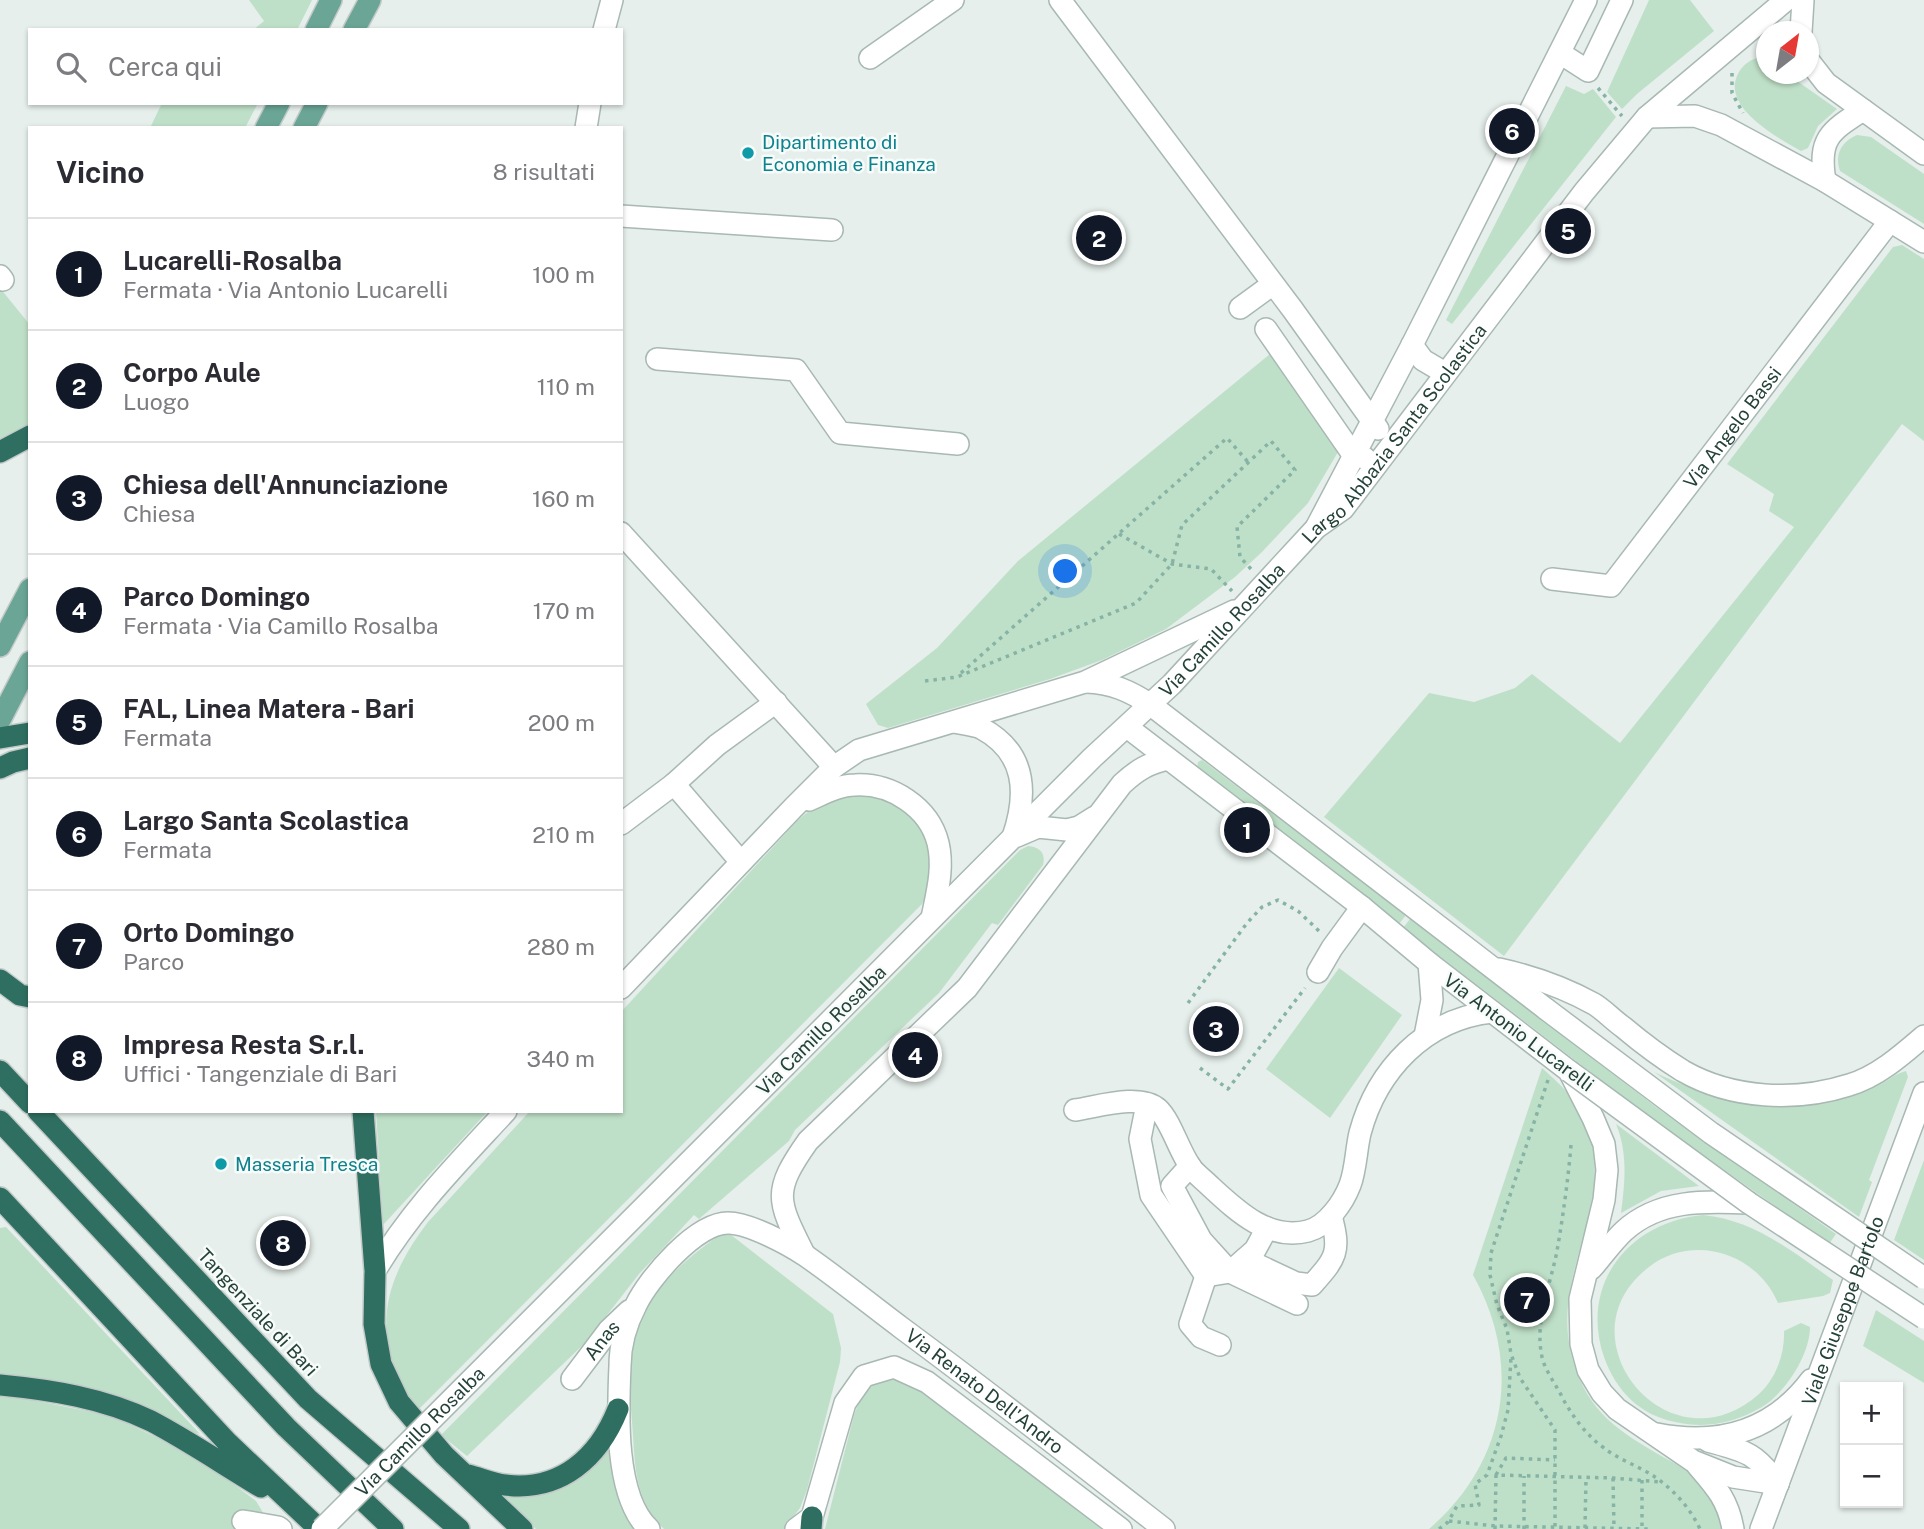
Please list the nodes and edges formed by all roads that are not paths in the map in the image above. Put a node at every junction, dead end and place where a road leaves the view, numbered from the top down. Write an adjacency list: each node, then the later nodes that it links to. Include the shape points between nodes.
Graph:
1 (331, 0): 11 (main road)
2 (370, 0): 12 (main road)
3 (612, 0): 13 (street)
4 (953, 0): 15 (street)
5 (1060, 0): 31 (street)
6 (1586, 0): 14 (street, Largo Abbazia Santa Scolastica)
7 (1622, 0): 14 (street, via 1588,71)
8 (1786, 0): 21 (street)
9 (1803, 0): 10 (street)
10 (1800, 21)
11 (317, 28)
12 (355, 28)
13 (605, 28)
14 (1560, 53): 34 (street, Largo Abbazia Santa Scolastica)
15 (870, 58)
16 (1819, 74): 20 (street)
17 (278, 105): 22 (main road)
18 (316, 105): 23 (main road)
19 (590, 105): 24 (street)
20 (1863, 110): 25 (street); 26 (street, via 1834,129 1823,149)
21 (1647, 117): 26 (street, via 1695,116 1721,125); 36 (street, Largo Abbazia Santa Scolastica)
22 (267, 126)
23 (305, 126)
24 (586, 126)
25 (1924, 153)
26 (1825, 181): 28 (street)
27 (623, 216): 29 (street)
28 (1890, 221): 30 (street); 46 (street, Via Angelo Bassi, via 1611,586)
29 (832, 230)
30 (1924, 242)
31 (1273, 284): 32 (street); 33 (street)
32 (1240, 308)
33 (1293, 310): 37 (street); 42 (street, via 1261,332)
34 (1412, 345): 36 (street, via 1423,360); 37 (street, Largo Abbazia Santa Scolastica)
35 (657, 359): 40 (street, via 796,370 840,433)
36 (1445, 373): 39 (street, Largo Abbazia Santa Scolastica)
37 (1372, 420): 39 (street, via 1381,433); 42 (street, Largo Abbazia Santa Scolastica)
38 (28, 437): 41 (highway)
39 (1395, 440): 43 (street, Largo Abbazia Santa Scolastica)
40 (958, 444)
41 (0, 452)
42 (1354, 456): 43 (street, via 1368,459); 44 (street, Largo Abbazia Santa Scolastica)
43 (1375, 467): 44 (street, Largo Abbazia Santa Scolastica, via 1343,509)
44 (1316, 527): 48 (street, Via Camillo Rosalba)
45 (623, 535): 52 (street)
46 (1552, 579)
47 (28, 593): 49 (main road)
48 (1245, 605): 51 (street); 53 (street, Via Camillo Rosalba)
49 (0, 646)
50 (26, 669): 54 (main road)
51 (1085, 682): 53 (street, Via Antonio Lucarelli, via 1108,683); 55 (street)
52 (776, 702): 62 (street); 64 (street)
53 (1151, 705): 56 (street, Via Camillo Rosalba); 59 (street, Via Antonio Lucarelli)
54 (0, 720)
55 (951, 722): 62 (street, via 859,750); 68 (street, via 979,728 1006,747 1018,767 1023,798)
56 (1127, 727): 61 (street, Via Antonio Lucarelli); 68 (street, Via Camillo Rosalba)
57 (28, 733): 58 (highway)
58 (0, 738)
59 (1200, 743): 61 (street); 73 (street, Via Antonio Lucarelli)
60 (28, 758): 63 (highway)
61 (1175, 764): 66 (street, via 1149,763 1133,773); 70 (street, Via Antonio Lucarelli)
62 (834, 767): 65 (street)
63 (0, 768)
64 (674, 784): 67 (street); 69 (street)
65 (794, 807): 69 (street); 71 (street, via 830,790 855,785 892,790 919,809 937,841 941,873)
66 (1099, 815): 68 (street, via 1079,827 1038,827); 96 (street, via 967,988 808,1141 790,1167 782,1190 785,1216)
67 (623, 822)
68 (1012, 838): 71 (street, Via Camillo Rosalba)
69 (741, 862): 76 (street)
70 (1363, 907): 72 (street, Via Antonio Lucarelli); 74 (street)
71 (932, 918): 119 (street, Via Camillo Rosalba, bridge)
72 (1429, 963): 78 (street, Via Antonio Lucarelli); 79 (street, via 1432,1000)
73 (1492, 967): 80 (street, via 1523,974 1596,1005 1685,1072 1745,1092 1808,1094 1850,1085); 101 (street, Via Antonio Lucarelli, bridge, via 1711,1133)
74 (1318, 972)
75 (0, 980): 77 (highway)
76 (623, 986)
77 (28, 997)
78 (1492, 1012): 79 (street, via 1454,1020); 81 (street, Via Antonio Lucarelli)
79 (1425, 1036): 94 (street, via 1396,1060 1376,1091 1361,1132 1350,1186)
80 (1924, 1036)
81 (1561, 1065): 93 (street, Via Antonio Lucarelli, bridge); 99 (street, via 1604,1144 1604,1200)
82 (0, 1071): 84 (highway)
83 (1924, 1093): 106 (street, Viale Giuseppe Bartolo)
84 (28, 1101)
85 (1147, 1104): 86 (street, via 1136,1100); 91 (street, via 1157,1108); 100 (street, via 1140,1139 1151,1195)
86 (1075, 1110)
87 (40, 1113): 121 (highway, Tangenziale di Bari, via 308,1399)
88 (363, 1113): 98 (highway)
89 (504, 1113): 98 (street, via 435,1188)
90 (0, 1121): 120 (highway, via 286,1427)
91 (1190, 1166): 95 (street, via 1256,1224); 97 (street, via 1172,1186 1201,1240)
92 (0, 1198): 115 (highway, via 227,1442)
93 (1749, 1203): 99 (street, via 1696,1201 1664,1207 1622,1233); 104 (street, Via Antonio Lucarelli, bridge)
94 (1331, 1216): 95 (street, via 1310,1230 1284,1234); 97 (street, via 1337,1238 1332,1262 1312,1285)
95 (1267, 1228): 97 (street, via 1255,1250)
96 (804, 1255): 102 (street, Via Renato Dell'Andro, via 748,1227 727,1223 711,1227 678,1252); 125 (street, Via Renato Dell'Andro)
97 (1238, 1266): 100 (street); 103 (street)
98 (374, 1271): 113 (highway, via 374,1324 381,1364 399,1402)
99 (1587, 1273): 110 (street, via 1580,1324 1588,1370 1617,1409)
100 (1206, 1276): 105 (street, via 1190,1324 1201,1337)
101 (1924, 1278)
102 (636, 1303): 107 (street, Anas); 109 (street, via 624,1334)
103 (1297, 1304)
104 (1924, 1318)
105 (1220, 1345)
106 (1823, 1364): 111 (street, via 1796,1400 1774,1416 1726,1436); 114 (street, Viale Giuseppe Bartolo)
107 (572, 1379)
108 (0, 1385): 115 (highway, via 79,1396 148,1420)
109 (618, 1409): 113 (highway, via 594,1452 559,1477 535,1485 505,1485); 123 (street, via 625,1475 633,1504)
110 (1651, 1433): 111 (street); 112 (street)
111 (1701, 1439): 114 (street, via 1762,1462)
112 (1693, 1461): 114 (street, via 1733,1477); 126 (street, via 1729,1508)
113 (462, 1473): 122 (highway)
114 (1778, 1484): 127 (street, Viale Giuseppe Bartolo)
115 (295, 1507): 119 (highway)
116 (243, 1521): 118 (street)
117 (807, 1525): 124 (street, Via Renato Dell'Andro, via 845,1403 864,1376 894,1367 927,1382)
118 (281, 1529)
119 (320, 1529)
120 (393, 1529)
121 (460, 1529)
122 (522, 1529)
123 (649, 1529)
124 (1121, 1529)
125 (1164, 1529)
126 (1733, 1529)
127 (1761, 1529)

